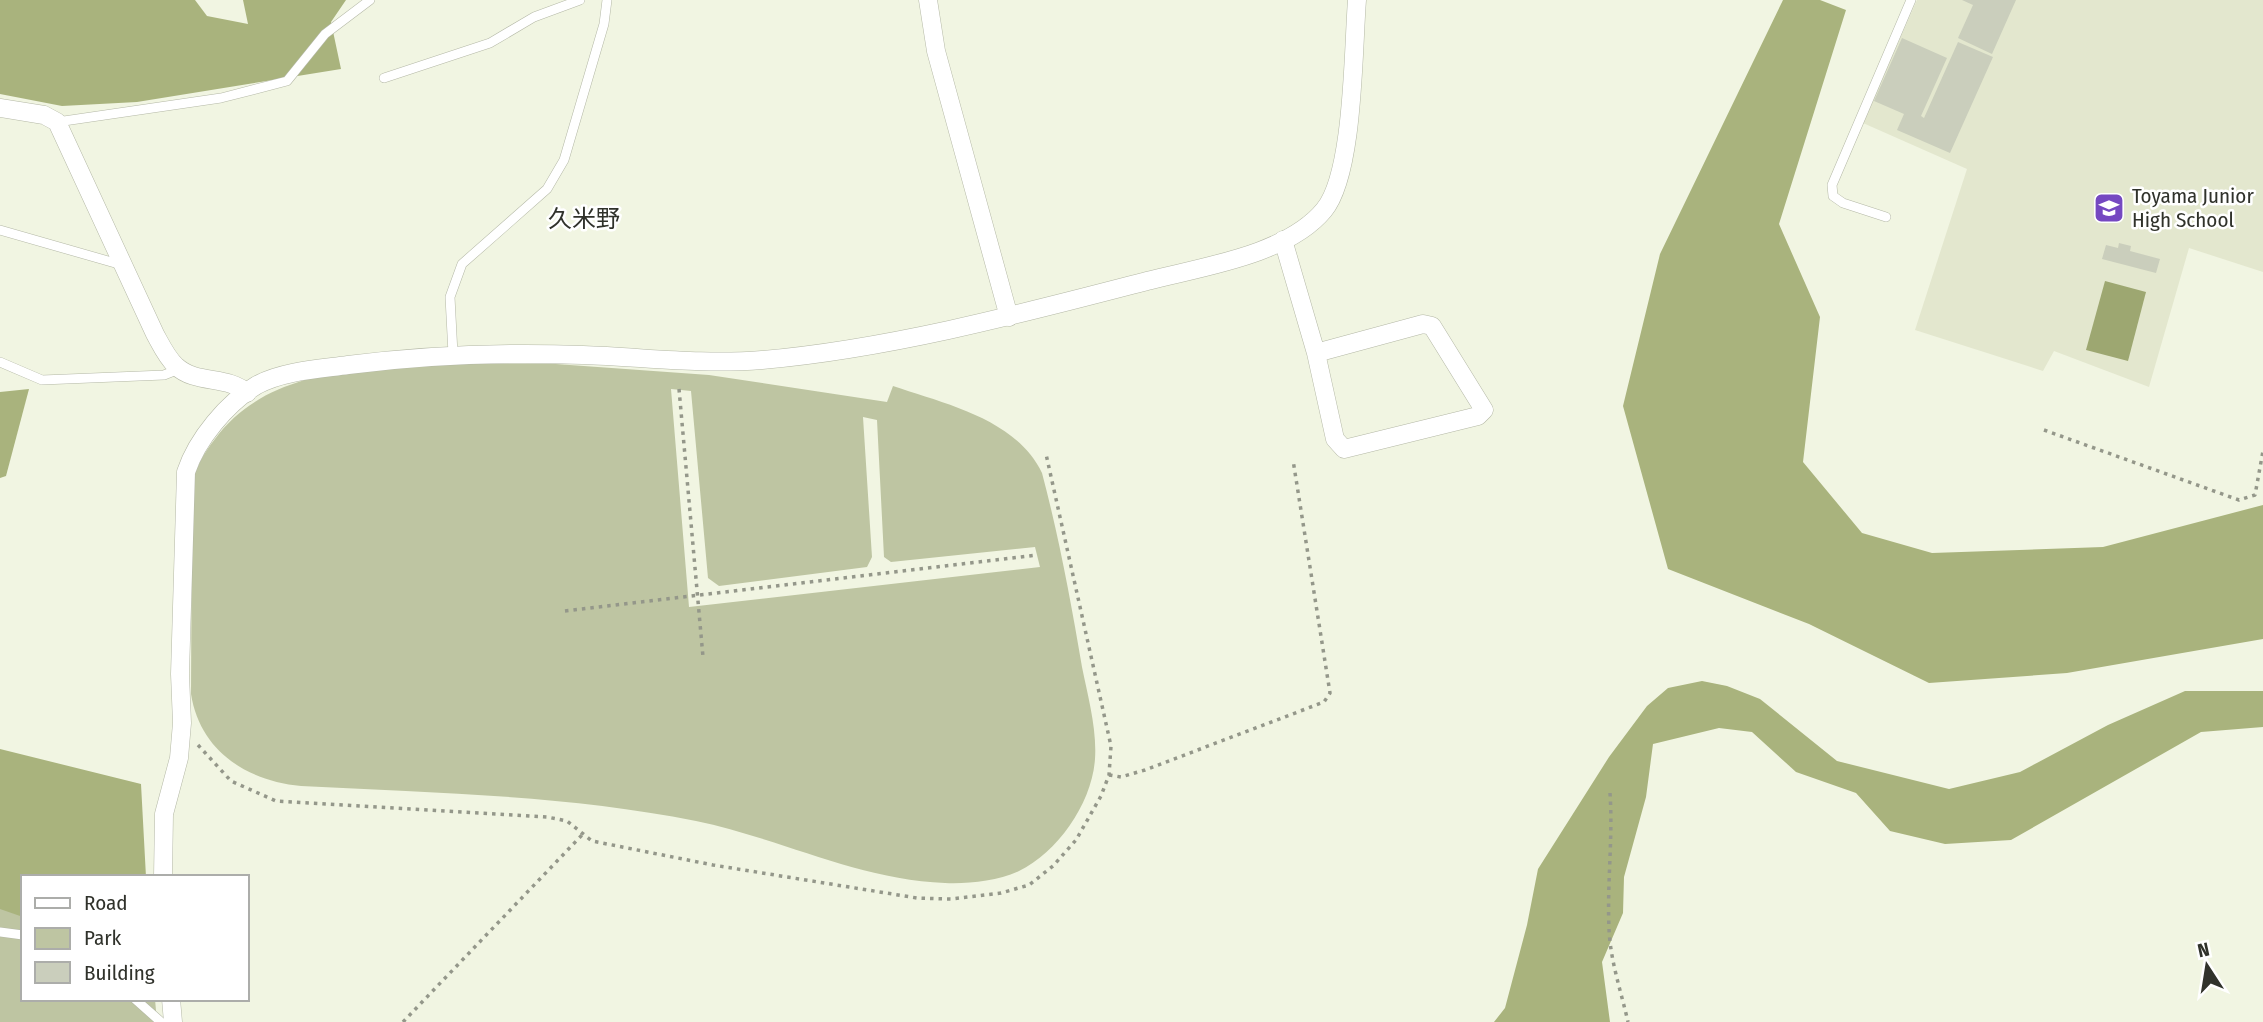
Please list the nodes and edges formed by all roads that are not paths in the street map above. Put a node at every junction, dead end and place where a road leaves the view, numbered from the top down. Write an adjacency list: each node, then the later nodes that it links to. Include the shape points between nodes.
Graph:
1 (370, 0): 9 (lane, via 325,34 287,81 221,98)
2 (580, 0): 7 (lane, via 534,18 490,43)
3 (607, 0): 16 (lane, via 564,160 547,189 462,264 450,297)
4 (928, 0): 14 (street, via 936,51)
5 (1357, 0): 12 (street, via 1340,176 1324,211)
6 (1911, 0): 10 (lane, via 1832,185 1833,195 1843,203)
7 (384, 78)
8 (0, 108): 9 (street, via 44,115)
9 (57, 122): 13 (street)
10 (1885, 217)
11 (0, 230): 13 (lane)
12 (1283, 240): 14 (street, via 1247,255); 15 (street)
13 (125, 265): 18 (street, via 155,334)
14 (1009, 317): 16 (street, via 760,360 709,363 584,355)
15 (1316, 353): 15 (street, via 1335,439 1344,449 1478,416 1484,410 1432,326 1423,324)
16 (453, 354): 19 (street, via 297,373 271,379)
17 (0, 362): 18 (lane, via 42,380 164,375)
18 (178, 369): 19 (street, via 240,386)
19 (247, 393): 20 (street, via 199,443 186,472 181,735 164,814)
20 (163, 875)
21 (0, 932): 22 (lane)
22 (21, 935)
23 (137, 1001): 25 (lane)
24 (171, 1001): 26 (street)
25 (161, 1022)
26 (173, 1022)

